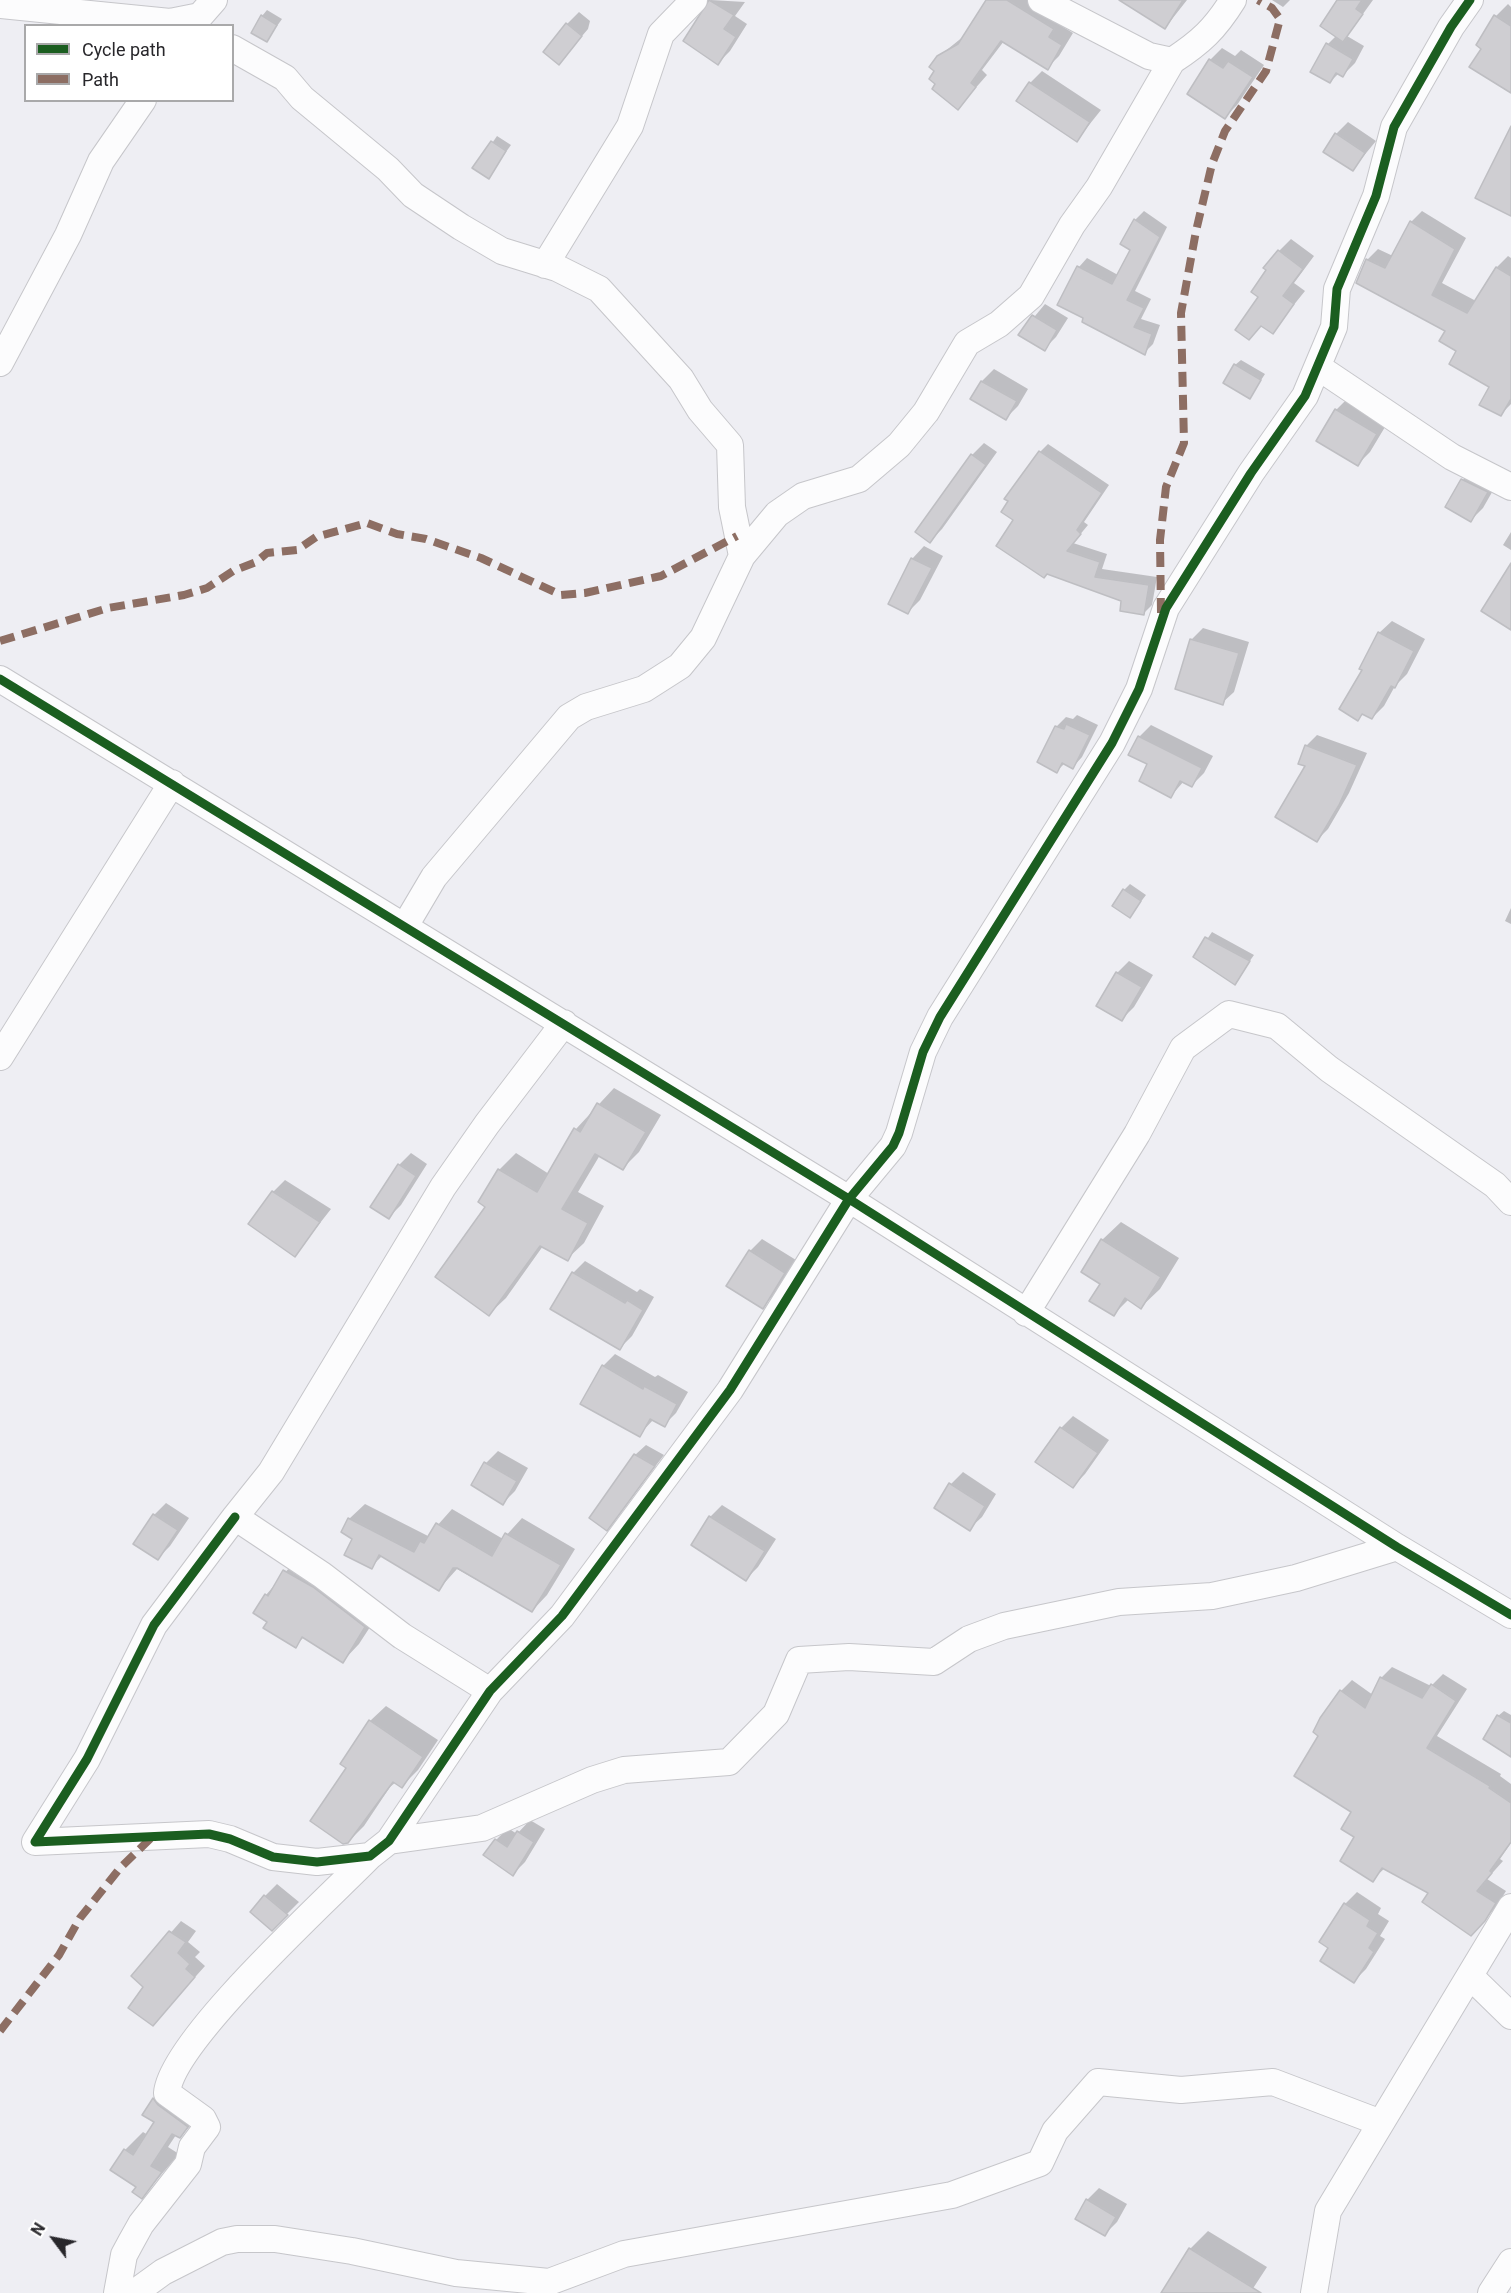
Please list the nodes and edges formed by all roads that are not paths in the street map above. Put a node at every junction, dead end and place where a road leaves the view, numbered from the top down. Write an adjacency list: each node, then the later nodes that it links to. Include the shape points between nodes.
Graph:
1 (214, 0): 7 (street)
2 (694, 0): 11 (street, via 661,34 630,126)
3 (1041, 0): 9 (street, via 1149,56)
4 (1233, 0): 9 (street, via 1204,39)
5 (1470, 0): 13 (street, via 1394,127 1376,196 1338,289 1334,327)
6 (0, 6): 7 (street)
7 (189, 23)
8 (234, 49): 11 (street, via 285,78 302,98 388,169 412,195 486,243)
9 (1172, 61): 15 (street, via 1031,296 999,324 967,343 926,411 899,445 859,479 803,496 784,507)
10 (142, 102): 12 (street, via 101,161 68,235)
11 (546, 265): 15 (street, via 599,289 681,379 700,410 730,445 732,507)
12 (0, 363)
13 (1318, 367): 14 (street, via 1452,457); 21 (street, via 1305,396 1166,608 1139,689 1112,743 940,1017 923,1052 896,1139)
14 (1511, 487)
15 (742, 556): 18 (street, via 703,638 688,658 644,689 586,707 569,717 434,877)
16 (0, 679): 17 (street)
17 (172, 783): 18 (street); 20 (street)
18 (405, 926): 19 (street)
19 (564, 1023): 21 (street); 24 (street, via 443,1187 271,1472)
20 (0, 1057)
21 (849, 1199): 23 (street); 27 (street, via 730,1390 677,1463 562,1616)
22 (1511, 1202): 23 (street, via 1495,1185 1315,1058 1291,1035 1277,1026 1229,1014 1183,1048 1137,1134)
23 (1026, 1313): 25 (street)
24 (235, 1517): 27 (street, via 322,1575 402,1636); 28 (street, via 154,1625 87,1759 35,1842 209,1834 273,1857 333,1862)
25 (1397, 1547): 26 (street); 28 (street, via 1296,1578 1212,1596 1119,1602 1004,1626 969,1639 934,1662 849,1657 799,1660 776,1714 729,1762 624,1770 482,1828)
26 (1511, 1615)
27 (490, 1691): 28 (street)
28 (379, 1849): 34 (street, via 231,1997 176,2066 167,2093 203,2119 207,2127 192,2147 188,2164 131,2242 124,2255)
29 (1511, 1907): 30 (street)
30 (1470, 1976): 31 (street); 32 (street)
31 (1511, 2016)
32 (1381, 2123): 35 (street, via 1273,2082 1181,2090 1098,2082 1055,2131 1040,2163 934,2199 624,2254 549,2282 456,2273 275,2240 237,2239 222,2242 163,2272); 36 (street, via 1328,2211)
33 (1511, 2262): 37 (street)
34 (117, 2293)
35 (134, 2293)
36 (1314, 2293)
37 (1491, 2293)

